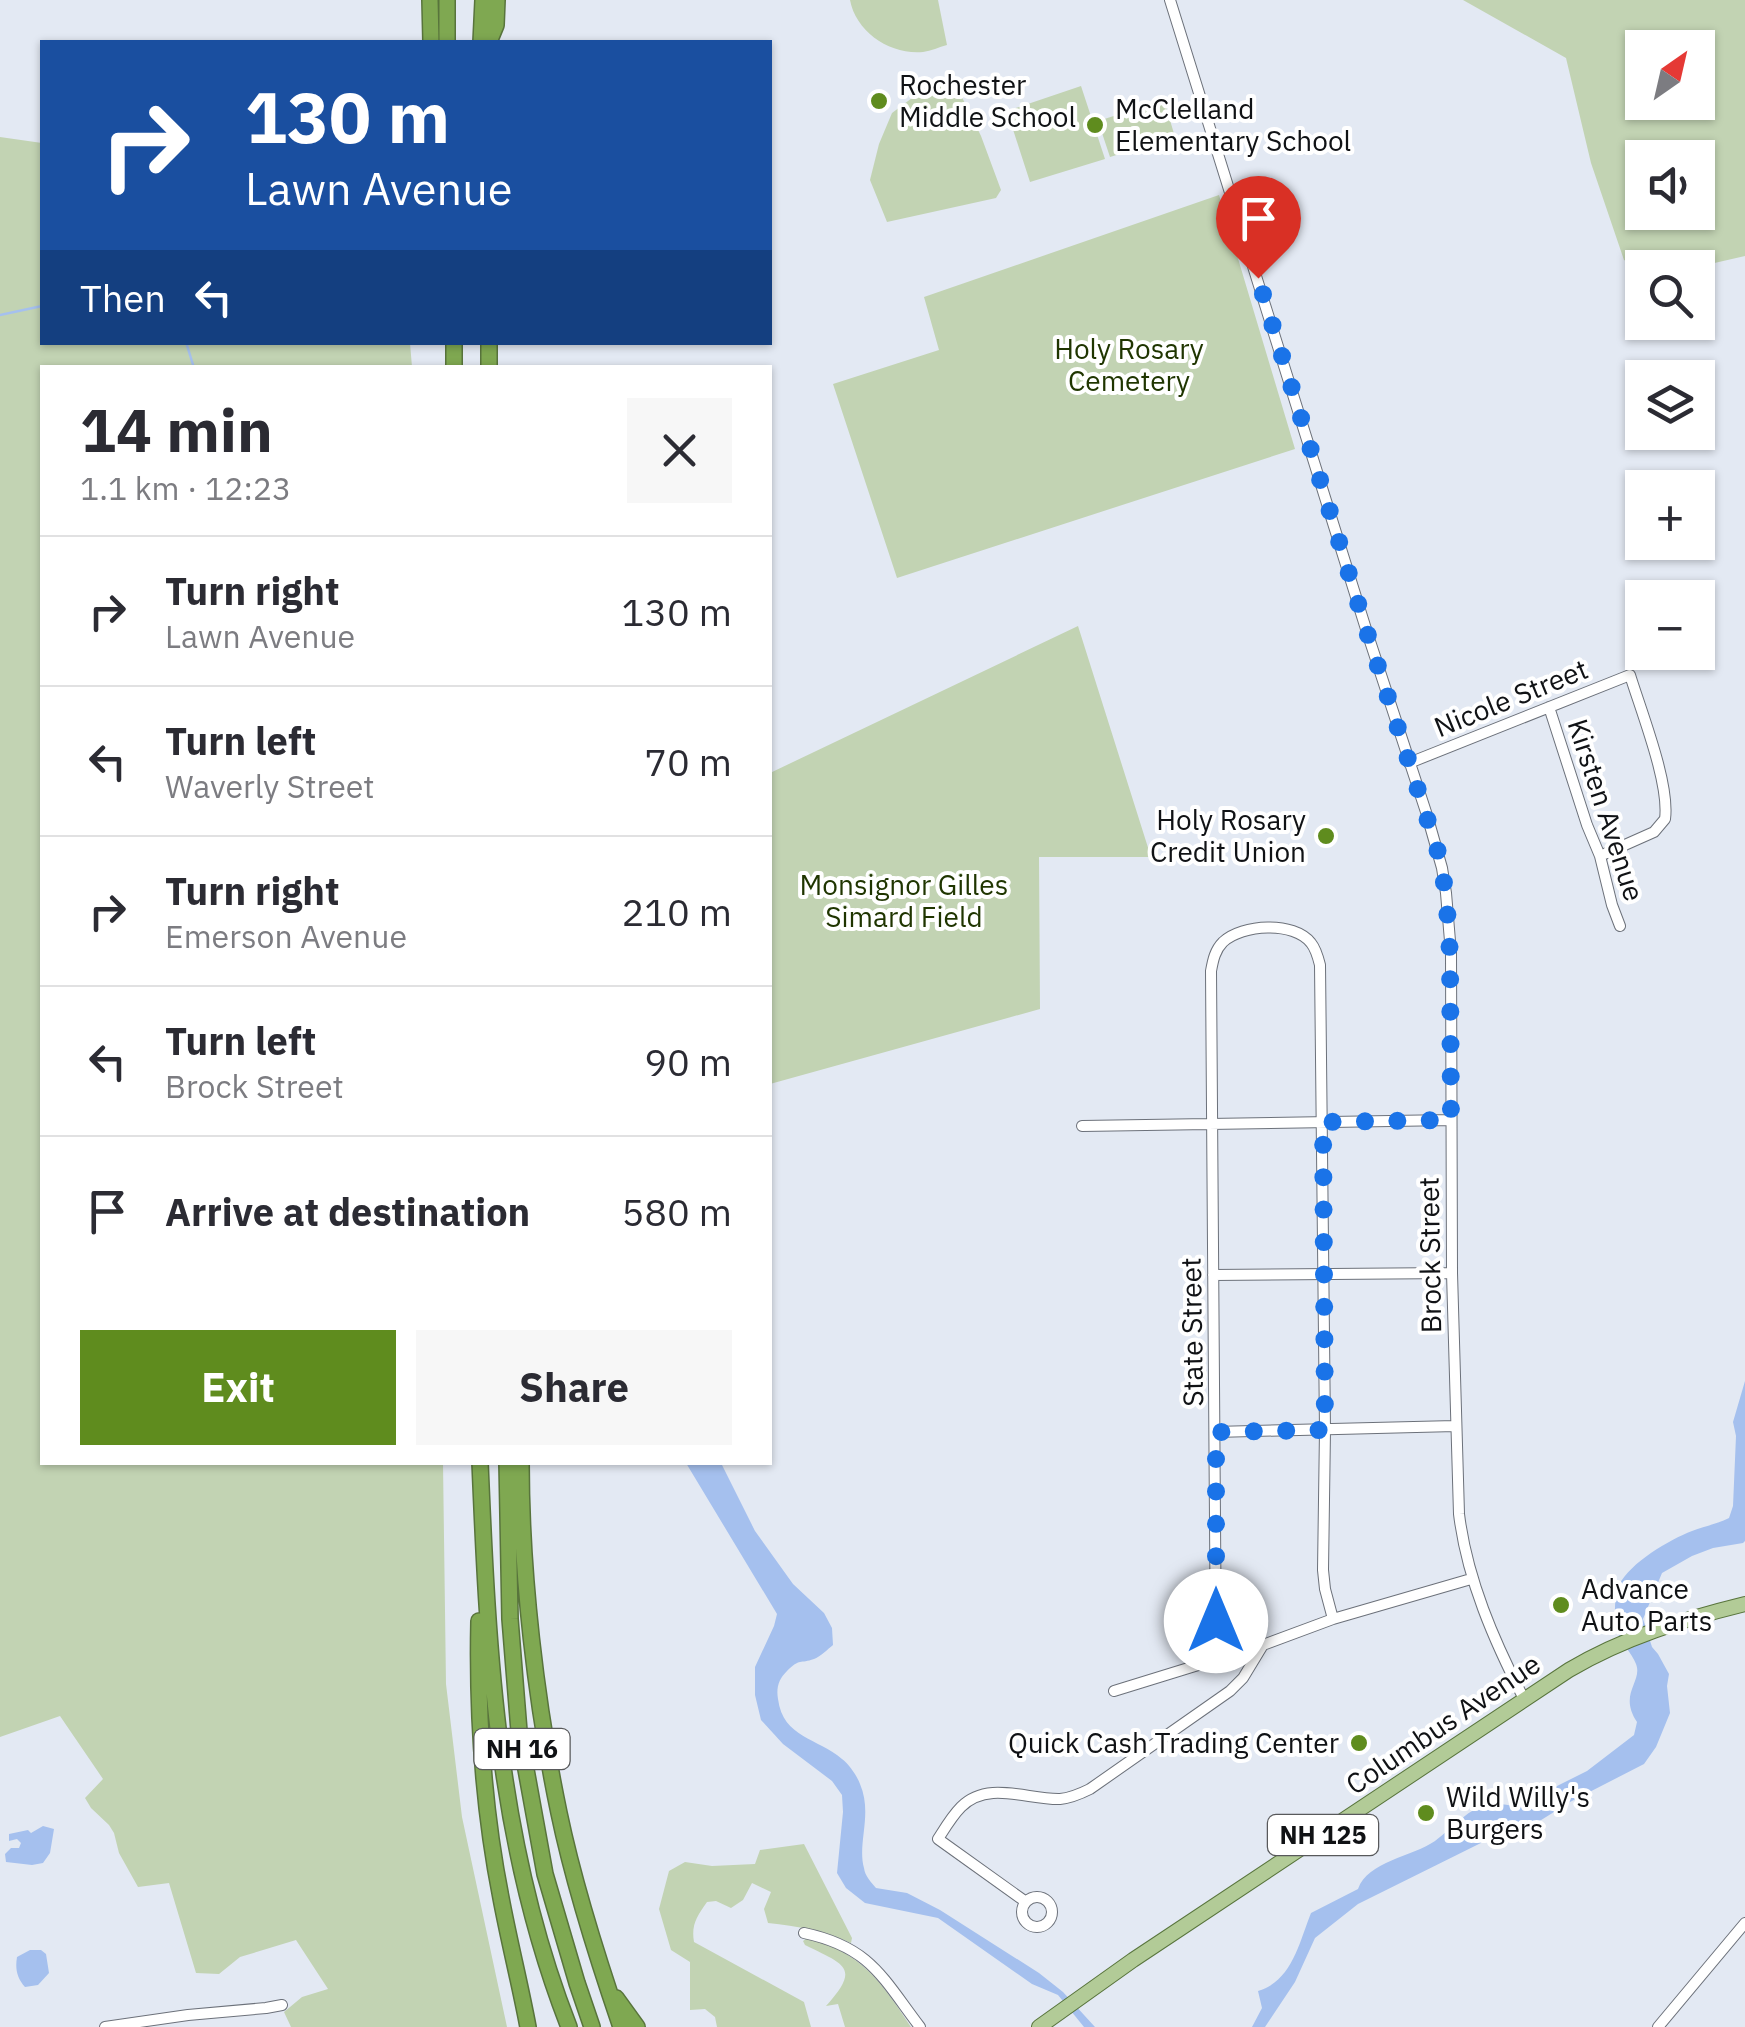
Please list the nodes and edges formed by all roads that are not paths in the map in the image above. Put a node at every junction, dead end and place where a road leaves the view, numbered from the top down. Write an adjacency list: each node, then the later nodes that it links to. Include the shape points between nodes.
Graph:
1 (430, 0): 6 (highway)
2 (447, 0): 7 (highway)
3 (483, 0): 8 (highway)
4 (498, 0): 9 (highway)
5 (1170, 0): 11 (street, Brock Street)
6 (432, 40)
7 (447, 40)
8 (482, 40)
9 (490, 40)
10 (1549, 707): 11 (street, Nicole Street); 12 (street, Kirsten Avenue); 12 (street, Nicole Street, via 1630,675 1656,759 1665,819 1654,832)
11 (1410, 763): 14 (street, Brock Street, via 1446,893)
12 (1600, 856): 13 (street, Kirsten Avenue)
13 (1620, 926)
14 (1451, 1120): 15 (street); 18 (street, Brock Street)
15 (1323, 1122): 16 (street); 16 (street, State Street, via 1318,958 1299,933 1260,929 1236,933 1213,960); 19 (street, State Street)
16 (1213, 1124): 17 (street); 20 (street, State Street)
17 (1082, 1126)
18 (1452, 1273): 19 (street); 21 (street, Brock Street)
19 (1323, 1274): 20 (street); 22 (street, State Street)
20 (1212, 1275): 23 (street, State Street)
21 (1455, 1426): 22 (street); 28 (street, Brock Street, via 1458,1514)
22 (1325, 1430): 23 (street); 30 (street, State Street, via 1323,1570)
23 (1216, 1432): 32 (street, State Street)
24 (480, 1465): 27 (highway, NH 16)
25 (507, 1465): 43 (highway, NH 16, via 518,1732 545,1874)
26 (521, 1465): 38 (highway, via 529,1609 556,1794)
27 (485, 1572): 41 (highway, via 480,1738 500,1896); 42 (highway, NH 16, via 508,1808 535,1927)
28 (1471, 1579): 30 (street); 34 (street, Brock Street)
29 (1745, 1604): 34 (main road, Columbus Avenue / NH 125, via 1592,1656)
30 (1332, 1619): 31 (street)
31 (1264, 1645): 32 (street); 35 (street, via 1230,1691 1090,1789 1055,1799 982,1794 962,1806 938,1839)
32 (1216, 1659): 33 (street)
33 (1114, 1691)
34 (1524, 1700): 47 (main road, Columbus Avenue / NH 125)
35 (1026, 1902)
36 (1745, 1922): 48 (street)
37 (804, 1933): 46 (street, via 865,1958)
38 (606, 1984): 44 (highway); 45 (highway)
39 (282, 2005): 40 (street)
40 (106, 2027)
41 (528, 2027)
42 (569, 2027)
43 (592, 2027)
44 (621, 2027)
45 (637, 2027)
46 (920, 2027)
47 (1039, 2027)
48 (1658, 2027)

